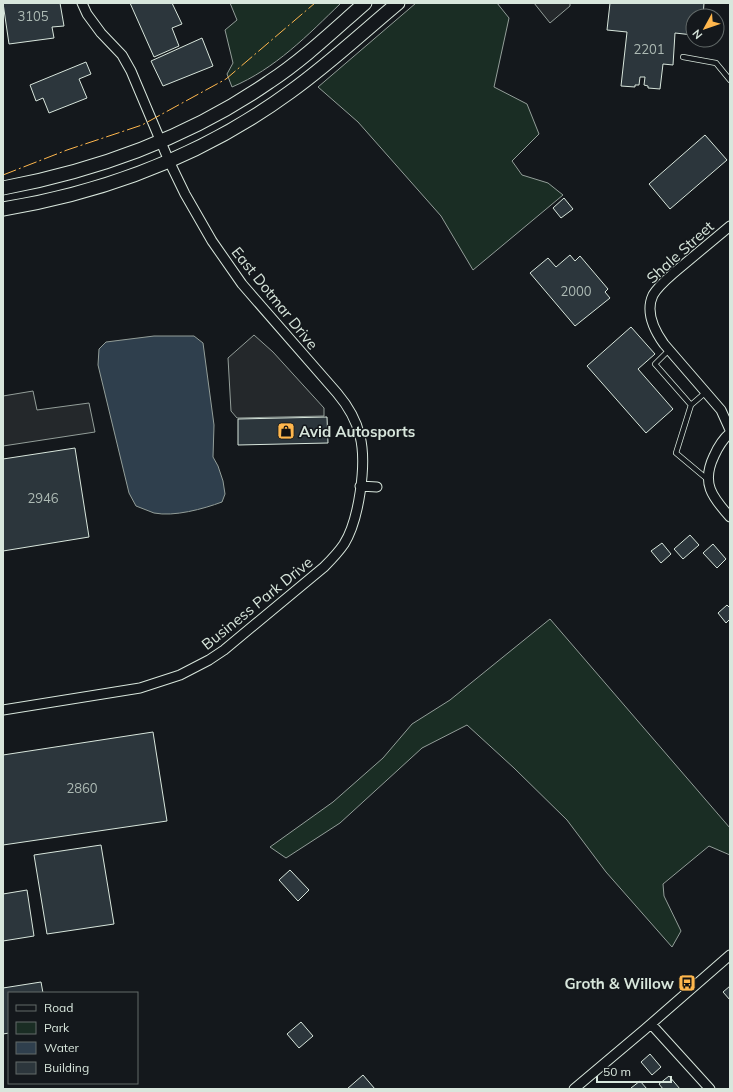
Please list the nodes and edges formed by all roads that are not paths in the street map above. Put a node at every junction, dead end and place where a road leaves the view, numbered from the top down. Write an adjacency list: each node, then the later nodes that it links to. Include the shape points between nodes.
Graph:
1 (82, 3): 6 (street, East Dotmar Drive, via 101,33 122,55)
2 (366, 3): 6 (main road, via 270,82 225,110)
3 (398, 3): 7 (main road, via 290,93 238,126)
4 (683, 57): 5 (lane, via 716,63)
5 (730, 80)
6 (161, 143): 7 (street, East Dotmar Drive); 8 (main road, via 76,172)
7 (169, 161): 9 (main road, via 71,196); 17 (street, East Dotmar Drive, via 212,241 242,284 346,404 362,448)
8 (3, 188)
9 (3, 209)
10 (730, 226): 11 (street, Shale Street, via 663,283 653,296 650,314 652,324)
11 (669, 350): 12 (street); 13 (lane, via 655,364)
12 (706, 392): 13 (lane); 14 (street, via 721,410)
13 (691, 405): 16 (lane, via 676,453)
14 (730, 430)
15 (730, 433): 16 (street, via 715,454)
16 (707, 479): 19 (street, via 716,502)
17 (360, 486): 18 (street); 20 (street, Business Park Drive, via 355,520 336,555 209,660 180,675 140,688)
18 (377, 487)
19 (730, 517)
20 (3, 710)
21 (730, 955): 22 (street)
22 (652, 1024): 23 (street); 24 (street)
23 (574, 1089)
24 (710, 1089)

